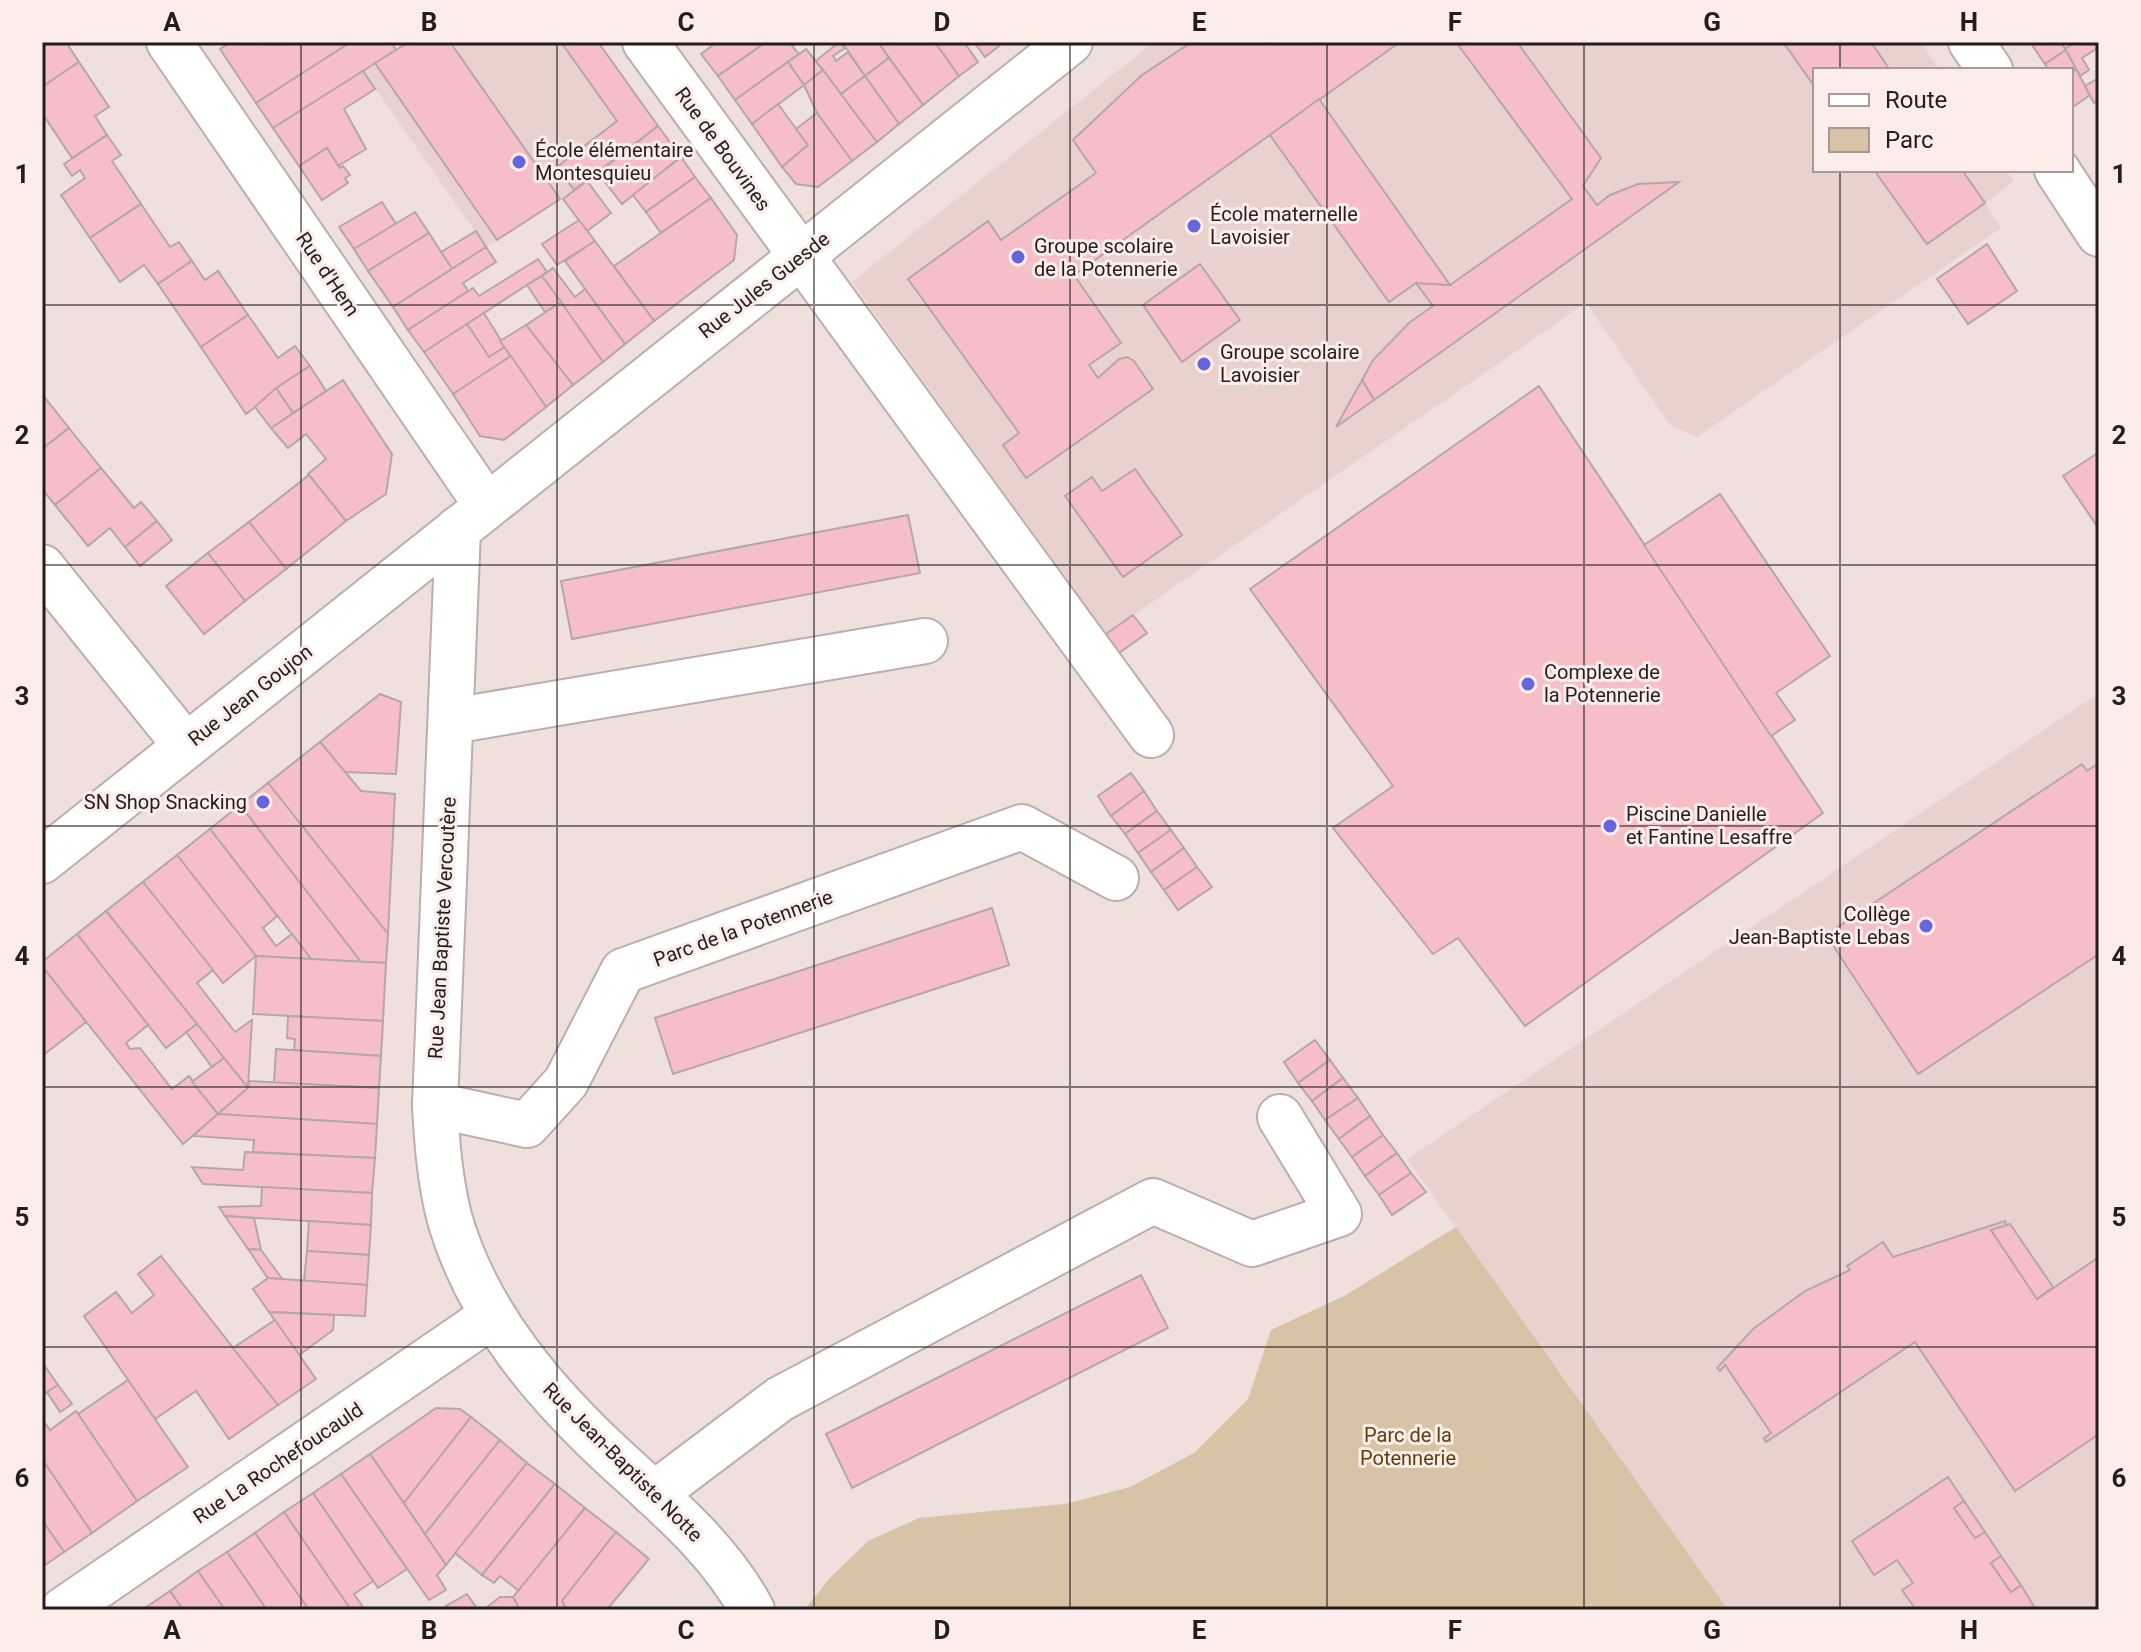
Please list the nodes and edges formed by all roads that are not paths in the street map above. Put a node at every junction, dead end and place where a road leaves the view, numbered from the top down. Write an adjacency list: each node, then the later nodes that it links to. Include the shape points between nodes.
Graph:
1 (169, 42): 9 (street, Rue d'Hem)
2 (645, 42): 8 (street, Rue de Bouvines)
3 (1070, 42): 8 (street, Rue Jules Guesde)
4 (1971, 42): 5 (street)
5 (1989, 68)
6 (2058, 172): 7 (street)
7 (2099, 234)
8 (801, 255): 9 (street, Rue Jules Guesde); 13 (street, Rue de Bouvines)
9 (472, 518): 12 (street, Rue Jean Baptiste Vercoutère); 14 (street, Rue Jean Goujon)
10 (42, 567): 14 (street)
11 (925, 641): 12 (street)
12 (452, 721): 17 (street, Rue Jean Baptiste Vercoutère)
13 (1151, 735)
14 (186, 746): 15 (street, Rue Jean Goujon)
15 (42, 861)
16 (1116, 878): 17 (street, Parc de la Potennerie, via 1022,827 623,971 566,1082 527,1125)
17 (435, 1105): 19 (street, Rue Jean Baptiste Vercoutère, via 450,1220)
18 (1280, 1117): 20 (street, via 1339,1214 1252,1244 1153,1201 780,1399)
19 (492, 1316): 20 (street, Rue Jean-Baptiste Notte, via 595,1440); 22 (street, Rue La Rochefoucauld)
20 (654, 1494): 21 (street, Rue Jean-Baptiste Notte, via 693,1530)
21 (736, 1605)
22 (63, 1610)

